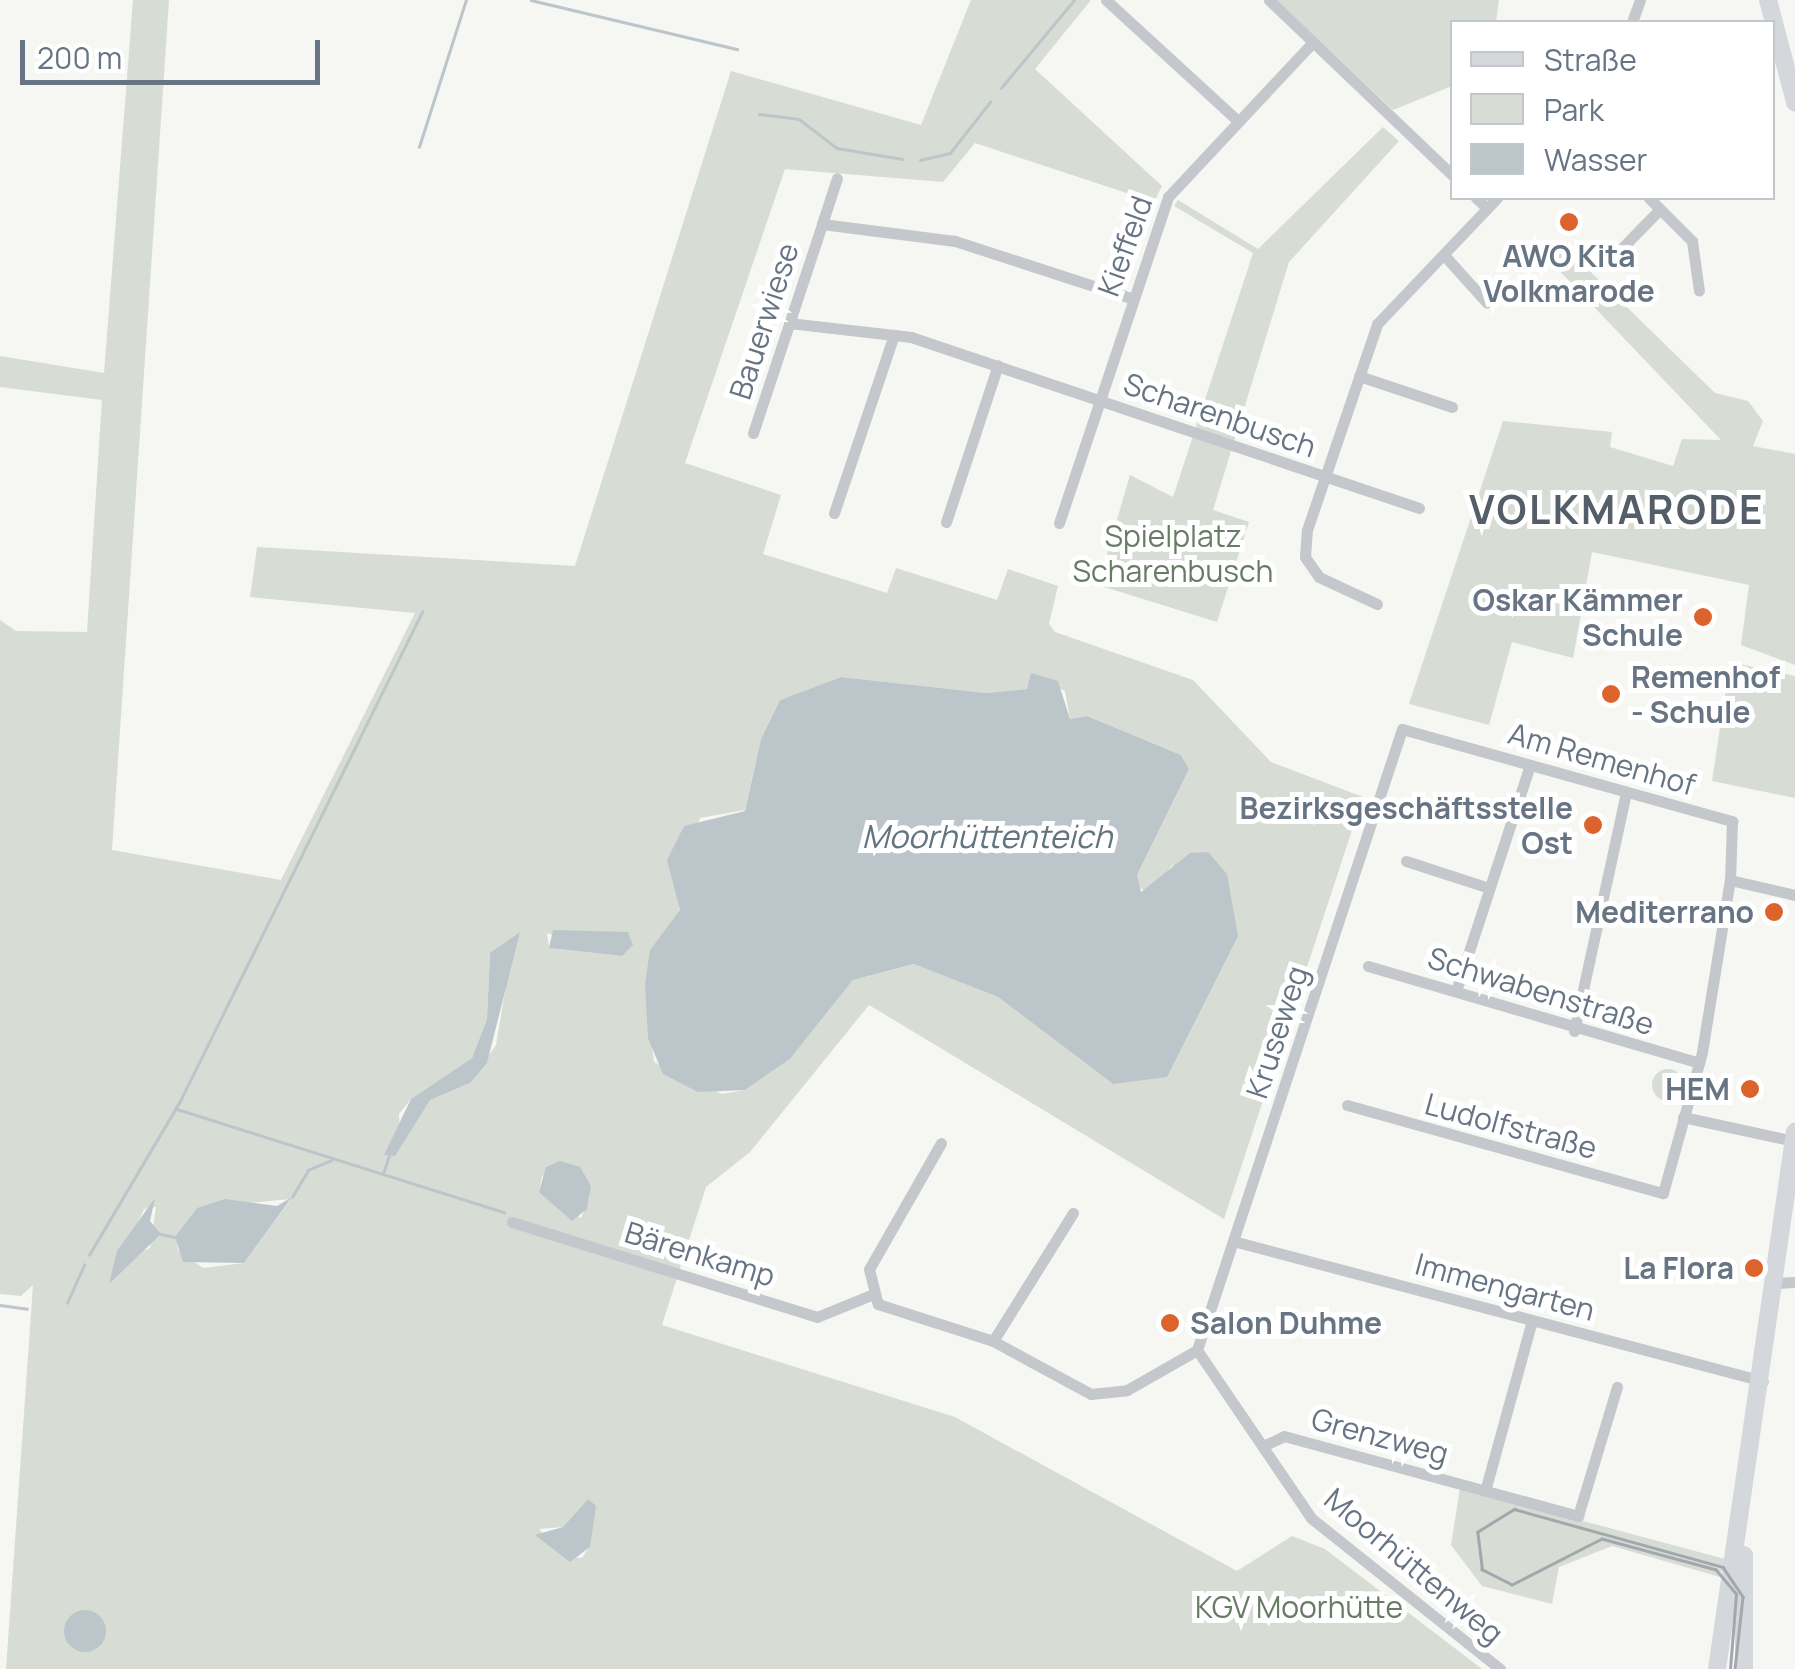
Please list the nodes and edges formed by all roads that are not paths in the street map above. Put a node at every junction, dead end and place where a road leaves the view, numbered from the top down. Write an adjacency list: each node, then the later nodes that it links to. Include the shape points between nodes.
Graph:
1 (1106, 0): 6 (street)
2 (1269, 0): 4 (street)
3 (1775, 26): 5 (main road)
4 (1314, 42): 6 (street, Kieffeld); 7 (street)
5 (1795, 102)
6 (1238, 121): 18 (street, Kieffeld, via 1168,197)
7 (1450, 173)
8 (837, 178): 14 (street, Bauerwiese)
9 (1478, 200): 12 (street)
10 (1496, 200): 12 (street)
11 (1651, 200): 13 (street)
12 (1487, 208): 16 (street)
13 (1660, 208): 15 (street); 17 (street, via 1696,247)
14 (822, 224): 18 (street, Bauerwiese, via 954,240); 20 (street, Bauerwiese)
15 (1618, 252)
16 (1444, 255): 19 (street); 23 (street, via 1377,324)
17 (1698, 290)
18 (1133, 299): 24 (street, Kieffeld)
19 (1488, 303)
20 (789, 323): 21 (street, Scharenbusch); 26 (street, Bauerwiese)
21 (894, 335): 22 (street, Scharenbusch); 29 (street)
22 (998, 365): 24 (street, Scharenbusch); 30 (street)
23 (1358, 376): 25 (street); 27 (street)
24 (1100, 400): 27 (street, Scharenbusch); 31 (street, Scharenbusch)
25 (1452, 407)
26 (754, 434)
27 (1324, 477): 28 (street, Scharenbusch); 32 (street, via 1305,557 1328,585)
28 (1419, 508)
29 (834, 513)
30 (946, 522)
31 (1058, 523)
32 (1377, 604)
33 (1402, 728): 34 (street, Am Remenhof); 51 (street, Kruseweg)
34 (1530, 765): 35 (street, Am Remenhof); 38 (street)
35 (1626, 793): 37 (street, Am Remenhof, via 1732,821); 42 (street)
36 (1406, 861): 38 (street)
37 (1730, 880): 39 (street); 43 (street)
38 (1490, 888): 41 (street)
39 (1795, 896)
40 (1368, 966): 41 (street, Schwabenstraße)
41 (1458, 985): 42 (street, Schwabenstraße)
42 (1574, 1030): 43 (street, Schwabenstraße)
43 (1699, 1064): 45 (street)
44 (1346, 1105): 45 (street, Ludolfstraße, via 1662,1193)
45 (1683, 1117): 47 (street)
46 (1795, 1132): 47 (main road)
47 (1794, 1141): 53 (main road)
48 (941, 1143): 54 (street, via 870,1268)
49 (1073, 1213): 56 (street)
50 (512, 1222): 54 (street, Bärenkamp, via 817,1316)
51 (1233, 1240): 55 (street, Immengarten); 57 (street, Kruseweg)
52 (1795, 1282): 53 (street)
53 (1775, 1283): 58 (main road)
54 (871, 1295): 56 (street, via 888,1310)
55 (1532, 1320): 58 (street, Immengarten); 61 (street)
56 (993, 1341): 57 (street, via 1106,1395)
57 (1197, 1350): 60 (street, Moorhüttenweg)
58 (1763, 1381): 62 (main road)
59 (1617, 1386): 61 (street, Grenzweg, via 1578,1516)
60 (1263, 1446): 61 (street, Grenzweg, via 1284,1436); 63 (street, Moorhüttenweg, via 1310,1518)
61 (1485, 1491)
62 (1742, 1556): 64 (main road); 65 (main road)
63 (1500, 1669)
64 (1717, 1669)
65 (1744, 1669)

